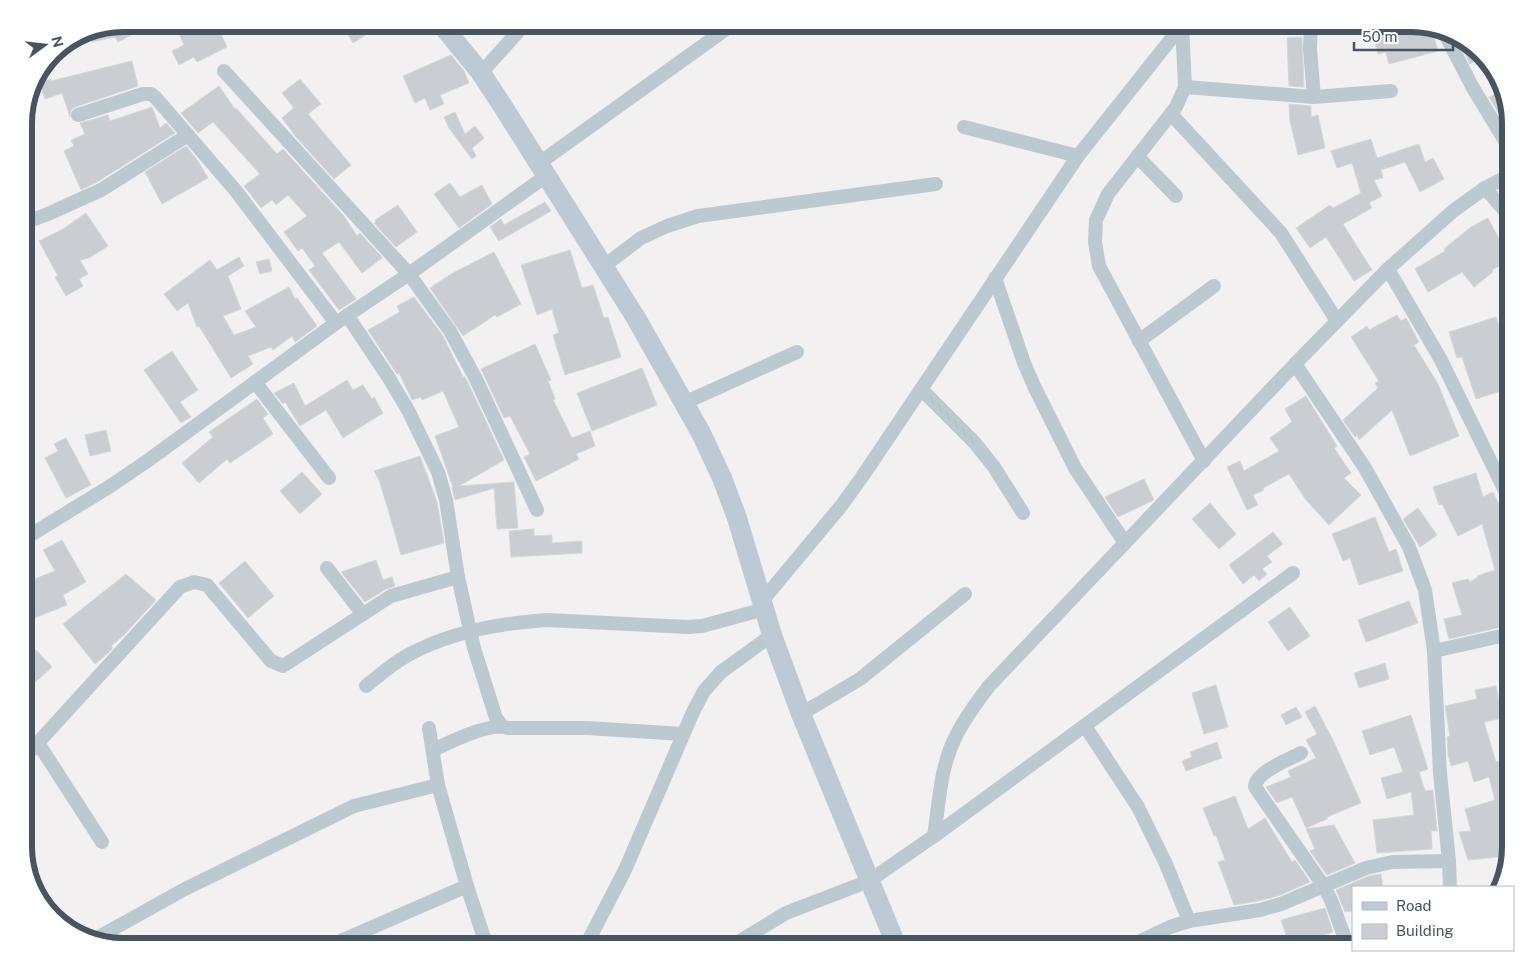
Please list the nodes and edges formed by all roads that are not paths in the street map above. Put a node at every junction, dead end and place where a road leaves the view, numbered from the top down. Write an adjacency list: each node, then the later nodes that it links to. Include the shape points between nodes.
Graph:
1 (448, 32): 9 (street)
2 (517, 32): 9 (street)
3 (723, 32): 20 (street)
4 (1176, 32): 18 (street)
5 (1181, 32): 10 (street)
6 (1311, 32): 12 (street)
7 (1449, 41): 17 (street)
8 (224, 71): 29 (street)
9 (481, 73): 20 (street)
10 (1185, 86): 12 (street); 13 (street)
11 (1391, 91): 12 (street)
12 (1314, 97)
13 (1171, 114): 19 (street); 33 (street, via 1280,233)
14 (78, 115): 16 (street, via 151,94)
15 (964, 127): 18 (street)
16 (188, 135): 26 (street, via 101,190); 32 (street)
17 (1502, 136)
18 (1078, 156): 30 (street)
19 (1137, 156): 24 (street); 34 (street, via 1108,194 1096,220 1094,242 1099,266)
20 (542, 170): 27 (street); 29 (street)
21 (1502, 179): 23 (street)
22 (936, 184): 27 (street, via 698,216 641,238)
23 (1485, 188): 25 (street); 28 (street, via 1453,211)
24 (1176, 196)
25 (1502, 208)
26 (33, 220)
27 (604, 266): 39 (street)
28 (1388, 269): 33 (street); 42 (street, via 1441,360)
29 (409, 274): 32 (street); 43 (street, via 454,339 476,379)
30 (995, 278): 38 (street); 46 (street, via 1024,363 1075,468)
31 (1214, 286): 34 (street)
32 (341, 319): 37 (street); 49 (street, via 389,378 438,472 446,500)
33 (1337, 321): 36 (street)
34 (1139, 341): 40 (street)
35 (797, 352): 39 (street)
36 (1295, 364): 40 (street); 56 (street, via 1365,468 1409,547 1425,590)
37 (255, 382): 41 (street); 45 (street, via 112,485)
38 (921, 389): 44 (street, via 975,443); 51 (street, via 841,506)
39 (684, 403): 51 (street, via 722,478)
40 (1204, 461): 46 (street)
41 (329, 478)
42 (1502, 480)
43 (537, 510)
44 (1024, 513)
45 (33, 533)
46 (1126, 543): 68 (street, via 989,686 967,715 954,739 942,779)
47 (327, 568): 52 (street)
48 (1292, 573): 60 (street)
49 (458, 577): 52 (street, via 390,596); 53 (street)
50 (965, 594): 58 (street, via 860,679)
51 (764, 605): 53 (street, via 702,626 547,620); 54 (street)
52 (362, 613): 63 (street, via 283,666 271,662 207,585 194,582 180,587)
53 (470, 632): 57 (street, via 407,655); 59 (street, via 496,718)
54 (772, 635): 58 (street); 62 (street, via 721,672 704,690)
55 (1502, 636): 56 (street)
56 (1434, 651): 70 (street, via 1440,773)
57 (366, 686)
58 (801, 714): 71 (street)
59 (502, 726): 62 (street); 65 (street, via 465,735)
60 (1085, 726): 68 (street); 75 (street, via 1138,807)
61 (429, 728): 65 (street)
62 (684, 734): 79 (street, via 625,870)
63 (38, 743): 64 (street); 69 (street)
64 (33, 748)
65 (433, 750): 67 (street)
66 (1301, 753): 73 (street, via 1260,775 1255,787)
67 (438, 785): 72 (street); 76 (street, via 354,806 185,889)
68 (934, 836): 71 (street)
69 (102, 842)
70 (1449, 861): 73 (street, via 1392,862 1366,868); 74 (street)
71 (868, 881): 80 (street, via 786,913); 81 (street)
72 (467, 886): 77 (street); 78 (street)
73 (1322, 886): 75 (street, via 1260,910); 83 (street, via 1331,900)
74 (1450, 886)
75 (1189, 921): 82 (street)
76 (101, 935)
77 (347, 938)
78 (484, 938)
79 (590, 938)
80 (745, 938)
81 (893, 938)
82 (1147, 938)
83 (1345, 938)

